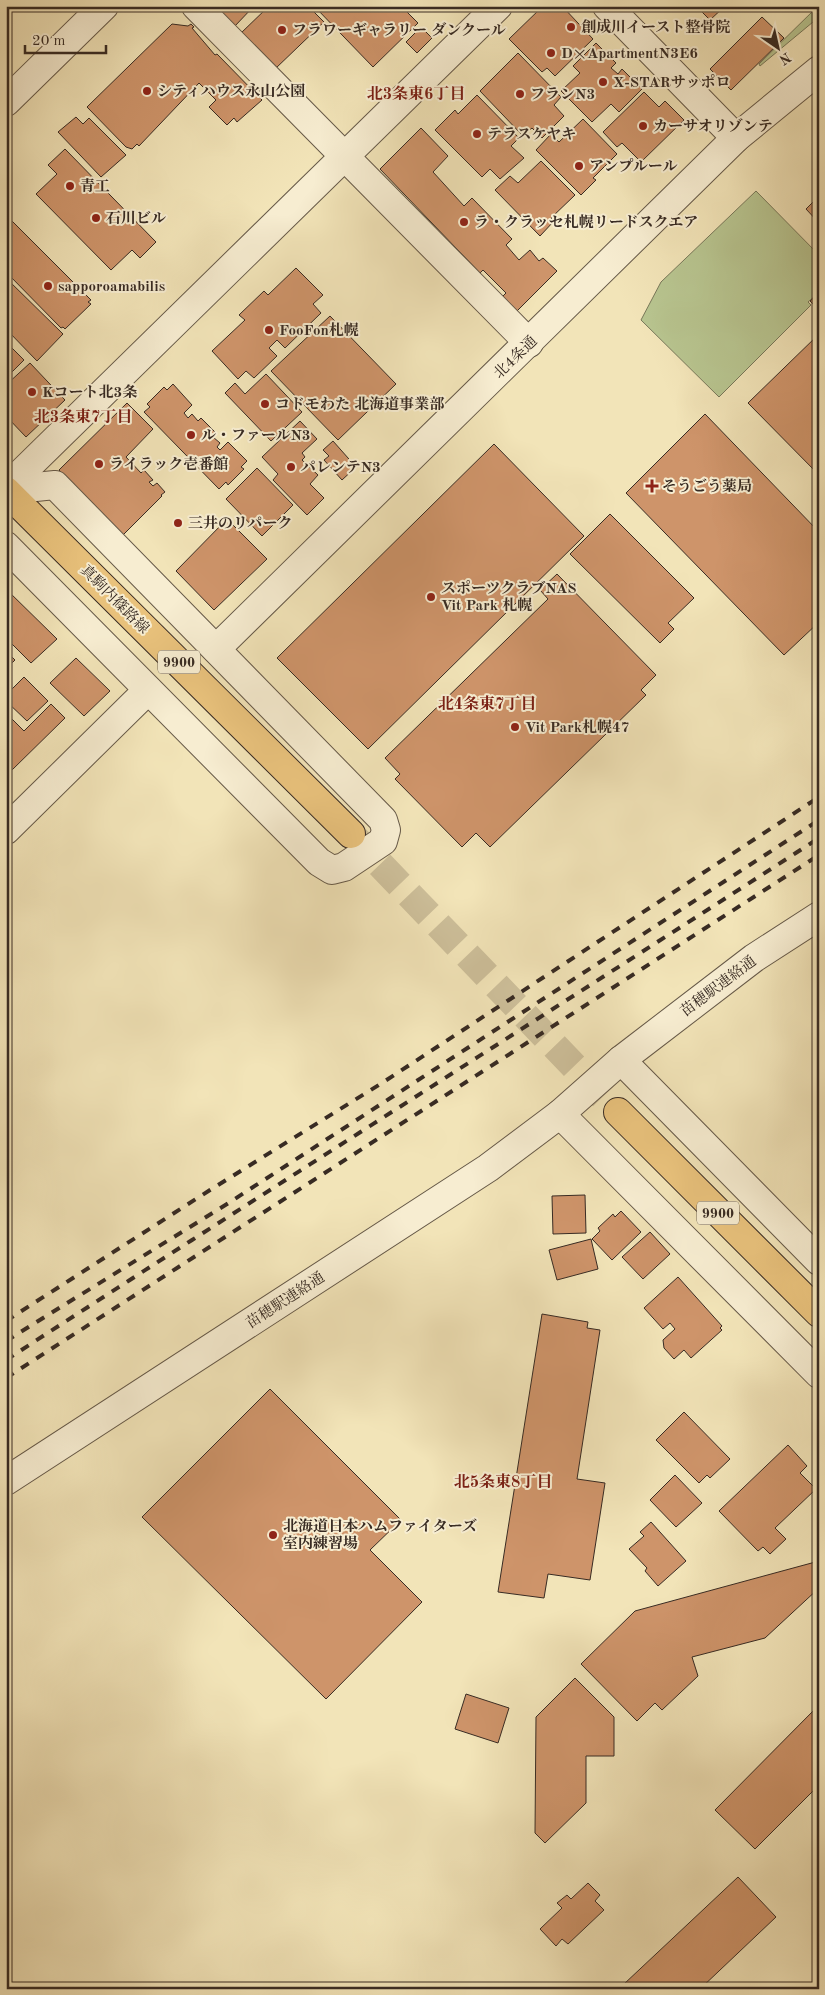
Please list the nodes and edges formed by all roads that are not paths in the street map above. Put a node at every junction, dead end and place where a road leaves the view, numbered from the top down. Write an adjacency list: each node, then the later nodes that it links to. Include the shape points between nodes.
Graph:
1 (104, 6): 6 (street)
2 (196, 6): 8 (street)
3 (498, 6): 8 (street)
4 (607, 6): 7 (street)
5 (819, 70): 7 (street, 北4条通)
6 (6, 102)
7 (736, 138): 9 (street, 北4条通)
8 (345, 156): 9 (street); 10 (street)
9 (529, 343): 12 (street, 北4条通)
10 (6, 490): 12 (street, via 55,486); 15 (main road, 真駒内篠路線 / 9900)
11 (6, 546): 13 (street)
12 (216, 649): 13 (street, via 383,820 386,830 383,841 344,867 332,870 319,862)
13 (148, 690): 14 (street)
14 (6, 830)
15 (351, 834)
16 (819, 916): 17 (street, 苗穂駅連絡通, via 754,958)
17 (621, 1060): 19 (street, 苗穂駅連絡通); 20 (street)
18 (618, 1112): 21 (main road, 9900)
19 (560, 1114): 22 (street); 23 (street, 苗穂駅連絡通, via 488,1168)
20 (819, 1261)
21 (819, 1313)
22 (819, 1374)
23 (6, 1481)

